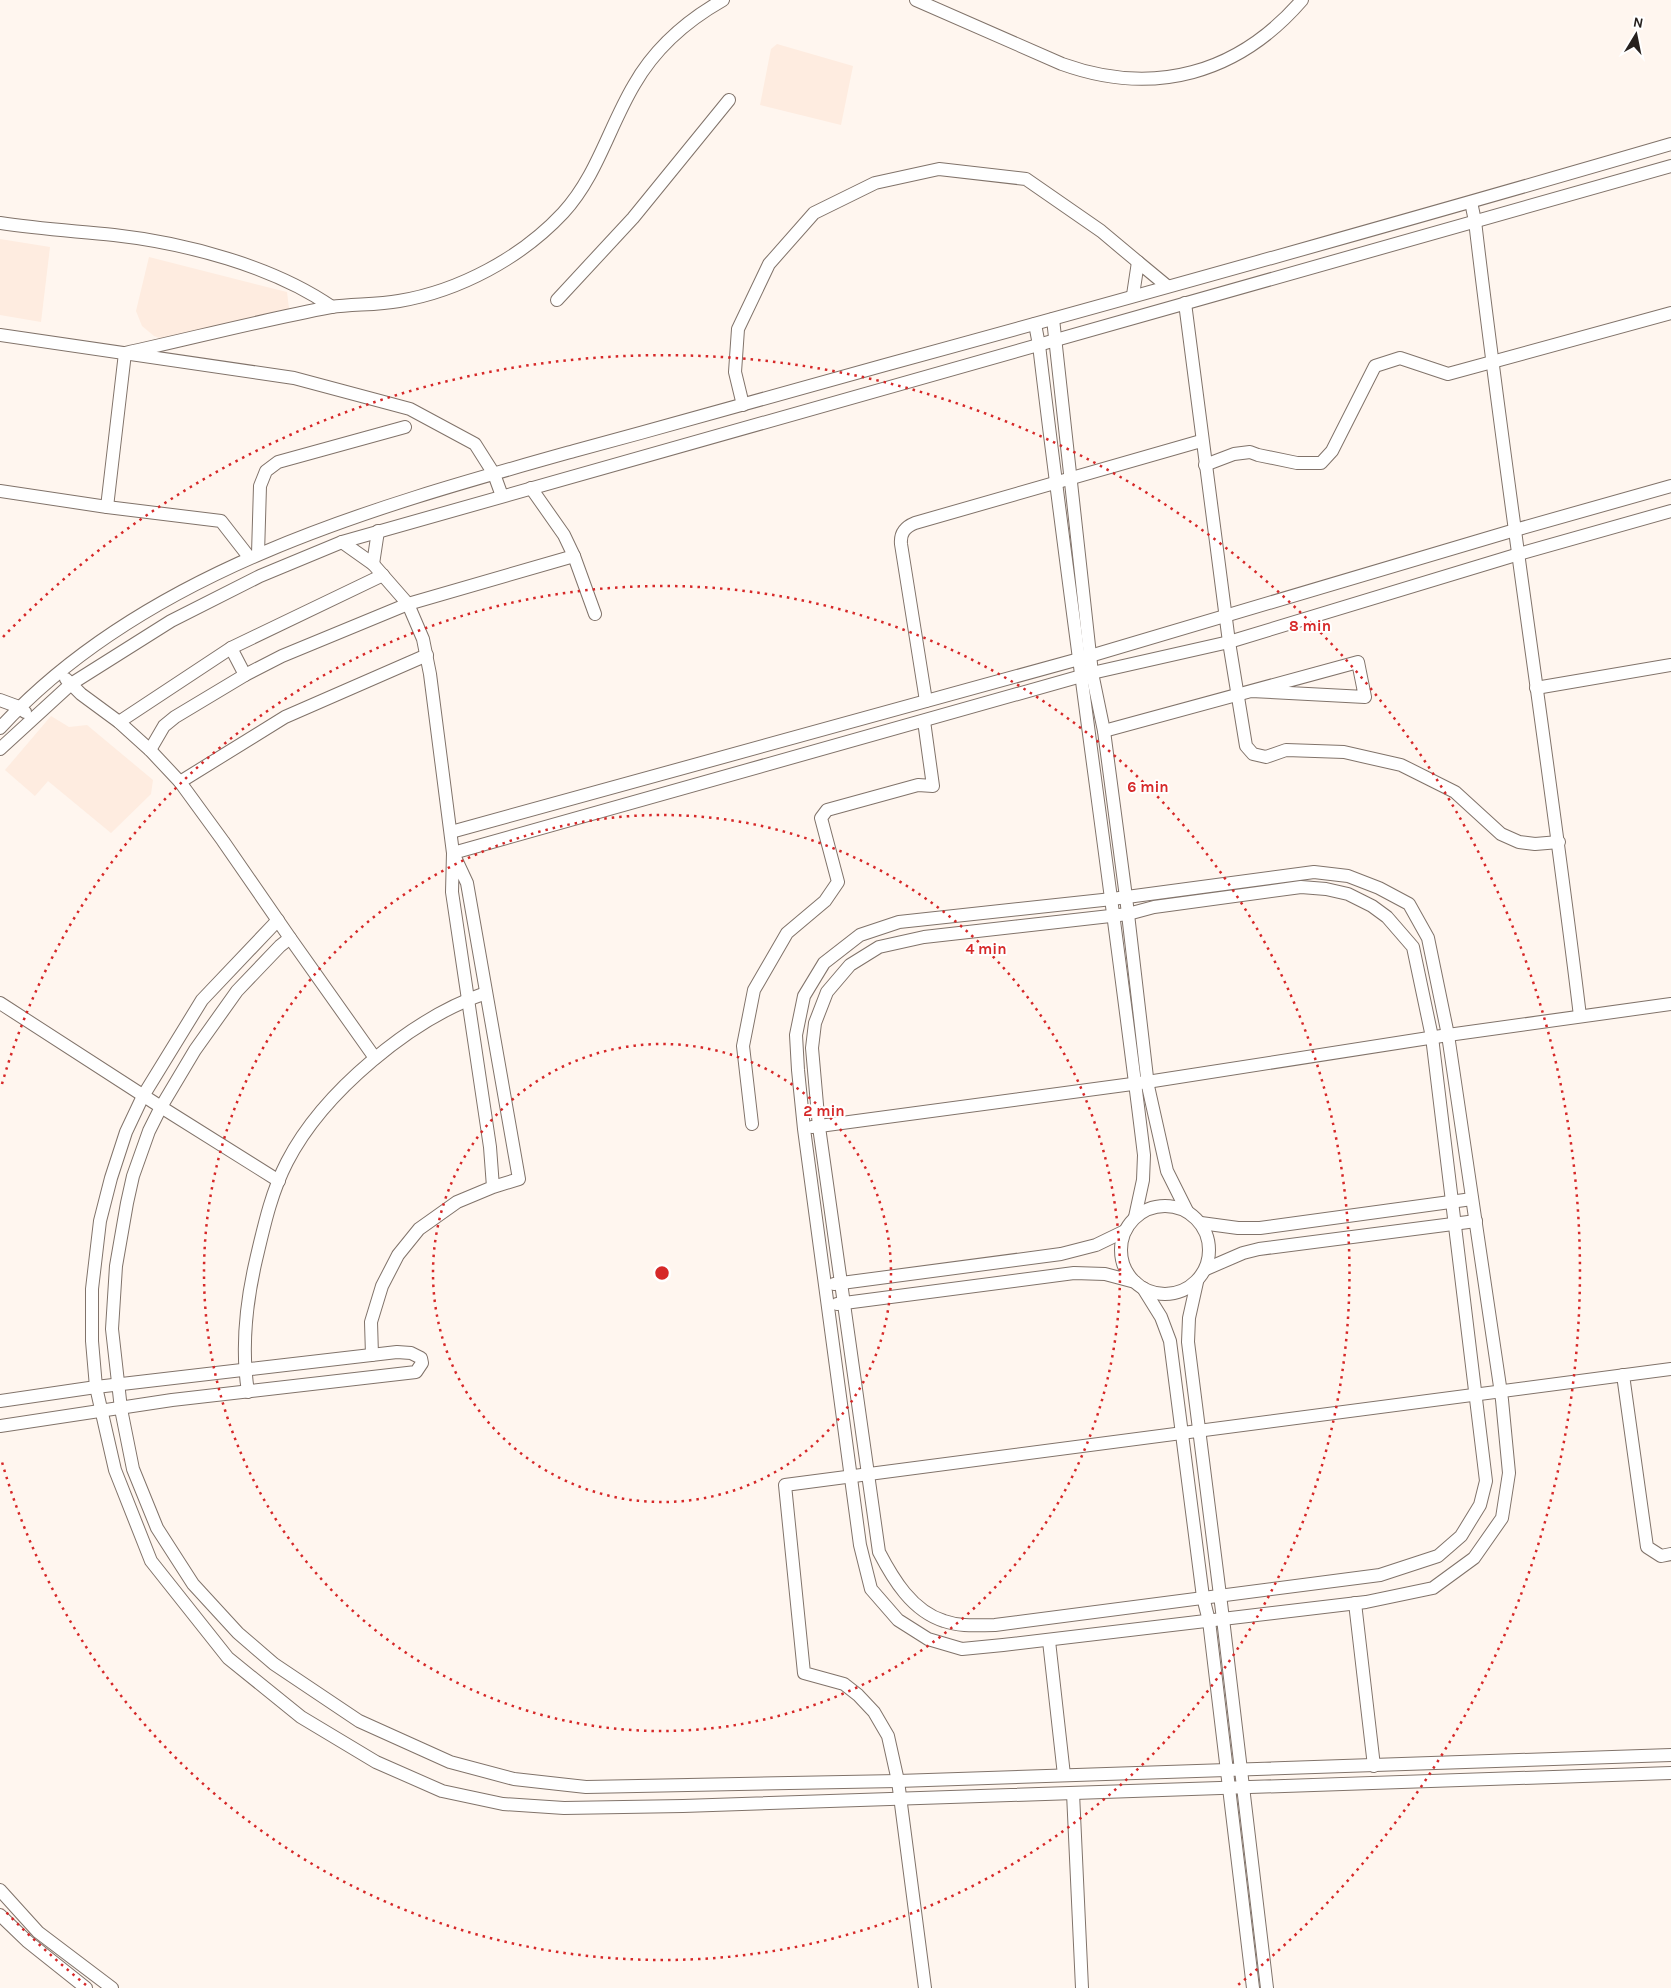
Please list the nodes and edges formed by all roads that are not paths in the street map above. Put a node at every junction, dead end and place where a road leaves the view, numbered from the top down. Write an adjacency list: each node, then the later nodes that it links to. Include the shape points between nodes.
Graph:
1 (723, 0): 15 (street, via 679,30 649,60 633,86 590,178 563,213 537,237 477,277 443,289 400,301)
2 (916, 0): 3 (street, via 1087,73 1139,80 1185,74 1238,54 1280,24)
3 (1302, 0)
4 (729, 100): 13 (street, via 633,218)
5 (1671, 144): 7 (street)
6 (1671, 166): 8 (street)
7 (1471, 202): 8 (street); 11 (street)
8 (1475, 221): 14 (street); 23 (street)
9 (0, 224): 15 (street, via 116,236 247,264 312,293)
10 (1138, 262): 11 (street); 12 (street); 24 (street, via 1101,231 1026,179 939,169 875,183 814,213 768,264 738,329 735,372)
11 (1167, 286): 12 (street)
12 (1133, 295): 17 (street)
13 (557, 300)
14 (1185, 303): 20 (street); 26 (street)
15 (332, 307): 22 (street)
16 (1671, 313): 23 (street)
17 (1054, 318): 18 (street); 20 (street)
18 (1035, 324): 21 (street); 24 (street)
19 (0, 335): 22 (street)
20 (1056, 339): 21 (street); 29 (street)
21 (1039, 345): 30 (street); 32 (street)
22 (125, 353): 28 (street, via 294,378 410,409 475,444); 35 (street)
23 (1492, 363): 27 (street, via 1448,374 1400,358 1375,366 1332,451 1321,463 1297,463 1250,452 1234,454); 37 (street)
24 (743, 405): 28 (street)
25 (405, 427): 41 (street, via 278,462 266,470 260,486)
26 (1202, 441): 27 (street); 29 (street)
27 (1205, 465): 47 (street)
28 (494, 474): 34 (street); 41 (street, via 345,520)
29 (1071, 477): 30 (street); 51 (street)
30 (1055, 482): 51 (street); 61 (street, via 915,523 902,533 900,544)
31 (1671, 486): 37 (street)
32 (531, 488): 34 (street); 42 (street, via 558,526)
33 (0, 491): 35 (street)
34 (502, 496): 38 (street)
35 (107, 507): 41 (street, via 221,521)
36 (1671, 511): 40 (street)
37 (1515, 530): 40 (street); 47 (street)
38 (378, 531): 39 (street); 43 (street)
39 (342, 542): 43 (street); 56 (street, via 260,576 171,621)
40 (1519, 554): 48 (street); 57 (street)
41 (254, 556): 53 (street, via 124,624)
42 (574, 556): 45 (street); 46 (street)
43 (373, 564): 44 (street)
44 (384, 575): 45 (street); 49 (street)
45 (408, 604): 50 (street); 54 (street, via 282,656)
46 (595, 614)
47 (1226, 616): 48 (street); 51 (street)
48 (1229, 642): 55 (street); 59 (street)
49 (232, 648): 54 (street); 65 (street)
50 (427, 655): 70 (street, via 285,717); 71 (street)
51 (1084, 658): 55 (street); 61 (street)
52 (1671, 665): 57 (street)
53 (60, 672): 56 (street); 62 (street)
54 (245, 675): 69 (street, via 170,721)
55 (1086, 675): 64 (street); 67 (street); 75 (street)
56 (71, 684): 63 (street); 65 (street)
57 (1536, 688): 72 (street)
58 (1251, 691): 58 (street, via 1299,694 1365,697 1358,662); 59 (street)
59 (1238, 694): 67 (street); 72 (street, via 1246,746 1253,754 1266,757 1286,750 1344,752 1401,765 1455,792 1501,834 1519,842)
60 (0, 700): 62 (street)
61 (926, 701): 71 (street)
62 (19, 707): 63 (street); 66 (street)
63 (33, 718): 68 (street)
64 (924, 721): 73 (street); 90 (street, via 934,786 918,785 827,810 821,818 838,882 825,901 787,933 754,990 743,1046)
65 (119, 722): 69 (street)
66 (0, 728)
67 (1104, 731): 74 (street)
68 (0, 749)
69 (150, 750): 70 (street)
70 (180, 782): 77 (street)
71 (451, 832): 73 (street)
72 (1559, 842): 83 (street)
73 (453, 853): 79 (street, via 467,883); 80 (street, via 452,892)
74 (1126, 897): 75 (street); 76 (street); 84 (street, via 1314,872 1348,876 1379,888 1409,904 1428,938)
75 (1112, 899): 76 (street); 92 (street, via 899,922 860,935 824,962 804,996 796,1035)
76 (1121, 915): 85 (street, via 1154,907 1301,887 1348,894 1387,917 1413,947); 87 (street); 91 (street, via 924,937 879,947 850,965 827,992 815,1023 812,1048)
77 (278, 920): 78 (street); 88 (street, via 202,1000)
78 (290, 938): 86 (street); 89 (street, via 237,991 195,1050)
79 (486, 993): 80 (street); 94 (street, via 520,1179)
80 (467, 999): 86 (street, via 410,1032); 94 (street)
81 (0, 1003): 88 (street)
82 (1671, 1004): 83 (street)
83 (1580, 1016): 84 (street)
84 (1448, 1035): 85 (street); 95 (street)
85 (1432, 1037): 87 (street); 96 (street)
86 (376, 1058): 93 (street, via 318,1115 287,1161)
87 (1141, 1083): 91 (street); 97 (street, via 1167,1170); 98 (street, via 1144,1167)
88 (143, 1096): 89 (street); 115 (street, via 126,1132 100,1221 92,1289)
89 (161, 1107): 93 (street); 114 (street, via 133,1176 116,1266 112,1329)
90 (752, 1124)
91 (819, 1127): 92 (street); 105 (street)
92 (804, 1129): 106 (street)
93 (279, 1181): 112 (street, via 270,1201 249,1292 244,1340)
94 (494, 1187): 110 (street, via 457,1202 419,1229 398,1255 382,1286 371,1322)
95 (1472, 1199): 96 (street); 99 (street)
96 (1452, 1203): 100 (street, via 1260,1228); 101 (street)
97 (1187, 1211): 98 (street, via 1174,1206 1160,1206); 100 (street)
98 (1135, 1217): 102 (street)
99 (1476, 1221): 101 (street); 117 (street)
100 (1201, 1223): 103 (street, via 1209,1240)
101 (1455, 1223): 103 (street, via 1259,1249); 118 (street)
102 (1125, 1231): 105 (street, via 1061,1254); 107 (street, via 1121,1253 1123,1263)
103 (1206, 1268): 104 (street)
104 (1197, 1282): 107 (street, via 1187,1289 1165,1294); 123 (street, via 1189,1318 1188,1342)
105 (841, 1283): 106 (street); 108 (street)
106 (825, 1285): 109 (street)
107 (1139, 1285): 108 (street, via 1105,1274 1074,1273); 124 (street, via 1161,1317 1170,1341)
108 (844, 1303): 109 (street); 125 (street)
109 (827, 1306): 126 (street)
110 (372, 1355): 112 (street); 116 (street, via 411,1353 421,1358 422,1363 416,1372)
111 (1671, 1369): 113 (street)
112 (245, 1370): 114 (street); 116 (street)
113 (1623, 1375): 117 (street); 127 (street, via 1647,1547 1661,1556)
114 (118, 1385): 115 (street); 120 (street)
115 (96, 1388): 119 (street); 121 (street)
116 (248, 1392): 120 (street)
117 (1500, 1392): 118 (street); 130 (street, via 1509,1473 1502,1518 1474,1558 1433,1588)
118 (1475, 1395): 123 (street); 128 (street, via 1486,1481 1480,1505 1461,1536 1438,1556 1380,1575)
119 (0, 1401)
120 (121, 1409): 121 (street); 140 (street, via 133,1469 157,1528 193,1584 238,1633 274,1664 359,1721 450,1762 514,1779 586,1788)
121 (102, 1412): 122 (street); 144 (street, via 115,1470 151,1561 228,1658 301,1716 376,1762 442,1791 503,1804 564,1808)
122 (0, 1426)
123 (1199, 1431): 124 (street); 128 (street)
124 (1180, 1433): 125 (street); 129 (street)
125 (868, 1474): 126 (street); 129 (street, via 878,1552 895,1582 918,1607 943,1621 968,1626 995,1625)
126 (851, 1476): 133 (street, via 860,1545 872,1589 898,1620 928,1640 962,1649); 140 (street, via 785,1485 804,1673 844,1684 874,1712 888,1736)
127 (1671, 1554)
128 (1220, 1595): 129 (street); 131 (street)
129 (1203, 1597): 132 (street)
130 (1355, 1603): 131 (street); 135 (street)
131 (1223, 1619): 132 (street); 136 (street)
132 (1209, 1621): 133 (street); 137 (street)
133 (1049, 1641): 139 (street)
134 (1671, 1754): 135 (street)
135 (1374, 1766): 136 (street)
136 (1241, 1768): 137 (street); 141 (street)
137 (1227, 1769): 139 (street); 142 (street)
138 (1671, 1773): 141 (street)
139 (1064, 1775): 140 (street)
140 (898, 1782): 144 (street)
141 (1243, 1786): 142 (street); 152 (street)
142 (1229, 1787): 143 (street); 151 (street)
143 (1073, 1793): 144 (street); 150 (street)
144 (901, 1799): 149 (street)
145 (0, 1890): 148 (street, via 38,1932)
146 (0, 1916): 147 (street)
147 (86, 1988)
148 (112, 1988)
149 (925, 1988)
150 (1082, 1988)
151 (1254, 1988)
152 (1267, 1988)

